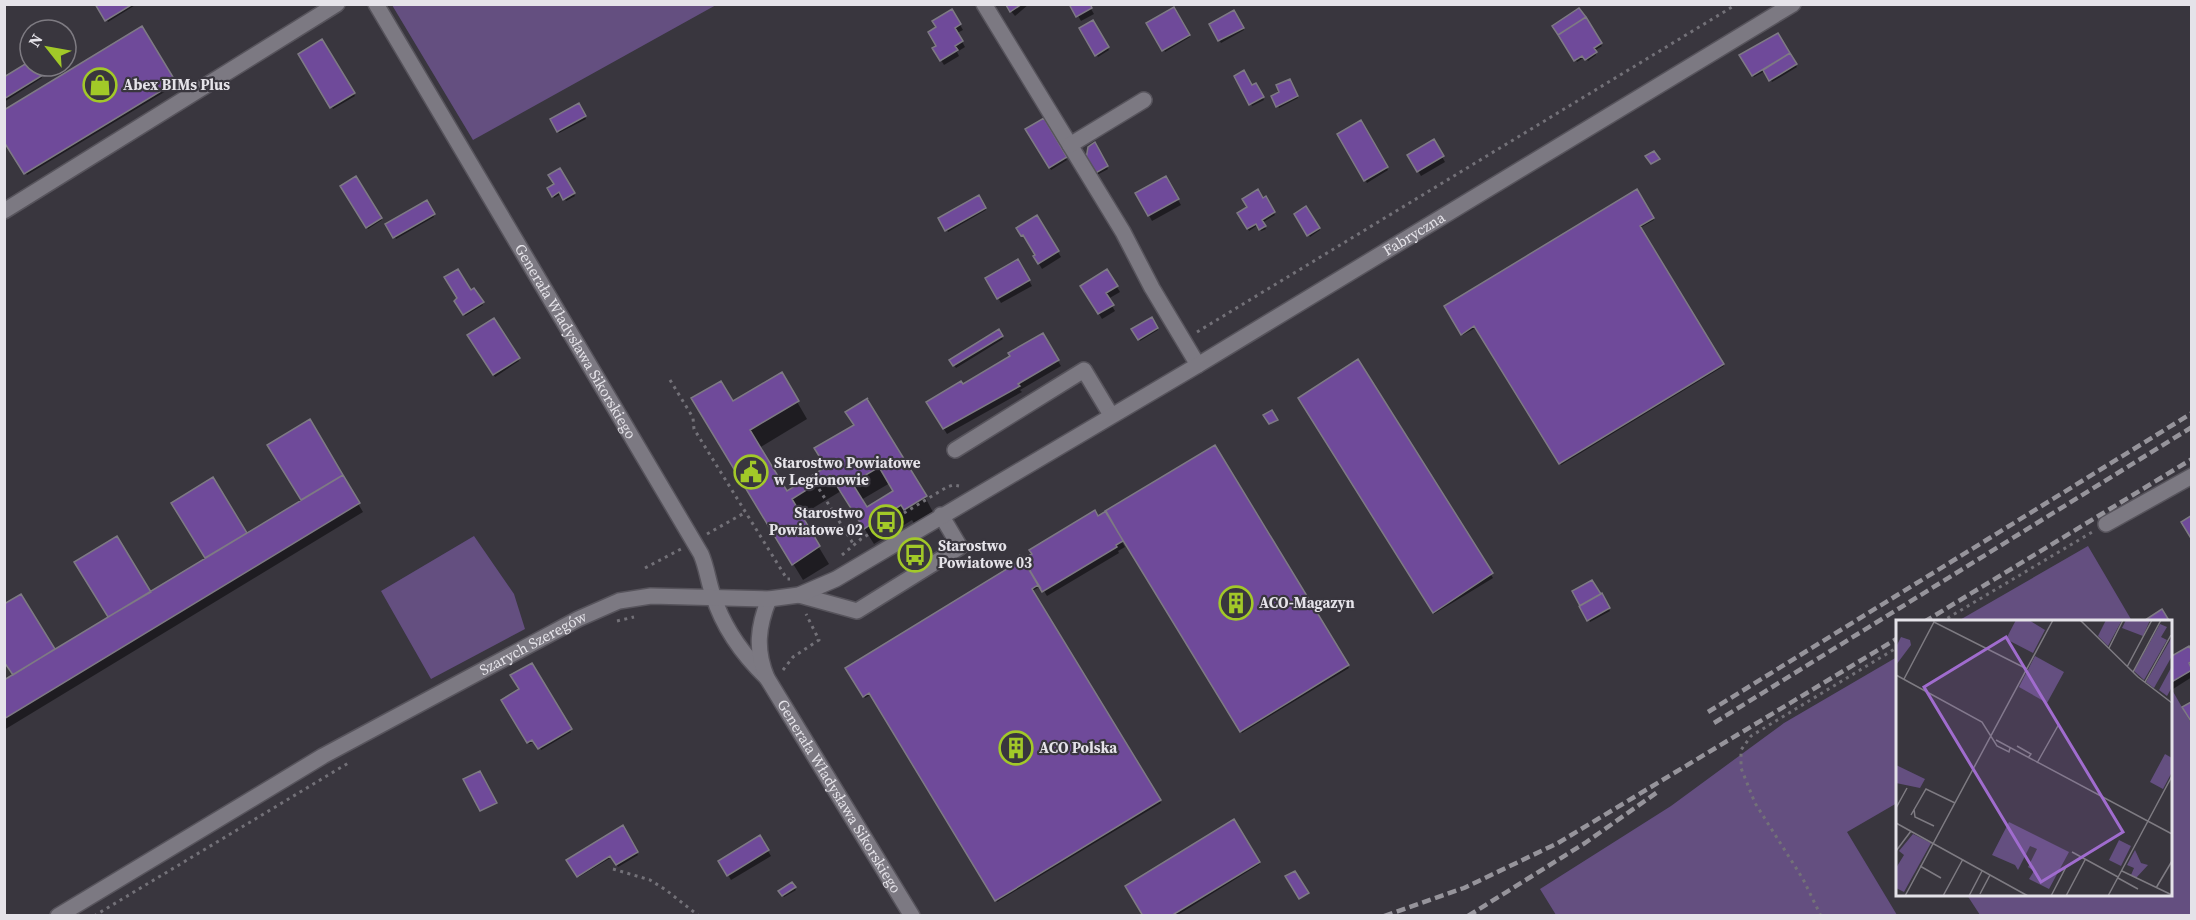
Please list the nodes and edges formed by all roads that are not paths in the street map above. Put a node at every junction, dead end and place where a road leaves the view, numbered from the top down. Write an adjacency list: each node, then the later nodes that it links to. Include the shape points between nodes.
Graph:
1 (337, 4): 7 (street)
2 (376, 4): 15 (street, Generała Władysława Sikorskiego, via 698,548)
3 (984, 4): 6 (street)
4 (1793, 4): 8 (street, Fabryczna)
5 (1144, 100): 6 (street)
6 (1070, 145): 8 (street)
7 (4, 211)
8 (1198, 365): 9 (street, Fabryczna)
9 (1111, 415): 10 (street, via 1084,370); 11 (street, Fabryczna)
10 (955, 450)
11 (1033, 461): 13 (street, Szarych Szeregów)
12 (2192, 476): 14 (street)
13 (941, 515): 17 (street, Szarych Szeregów); 17 (street, via 960,547 857,611)
14 (2106, 524)
15 (713, 596): 16 (street, Szarych Szeregów); 19 (street, Generała Władysława Sikorskiego); 21 (street, Szarych Szeregów, via 651,596 619,601 578,619 322,756)
16 (769, 599): 17 (street, Szarych Szeregów); 18 (street, Generała Władysława Sikorskiego)
17 (801, 602)
18 (759, 629): 19 (street); 20 (street, Generała Władysława Sikorskiego)
19 (732, 637): 20 (street, Generała Władysława Sikorskiego)
20 (766, 678): 22 (street, Generała Władysława Sikorskiego)
21 (58, 915)
22 (912, 915)

